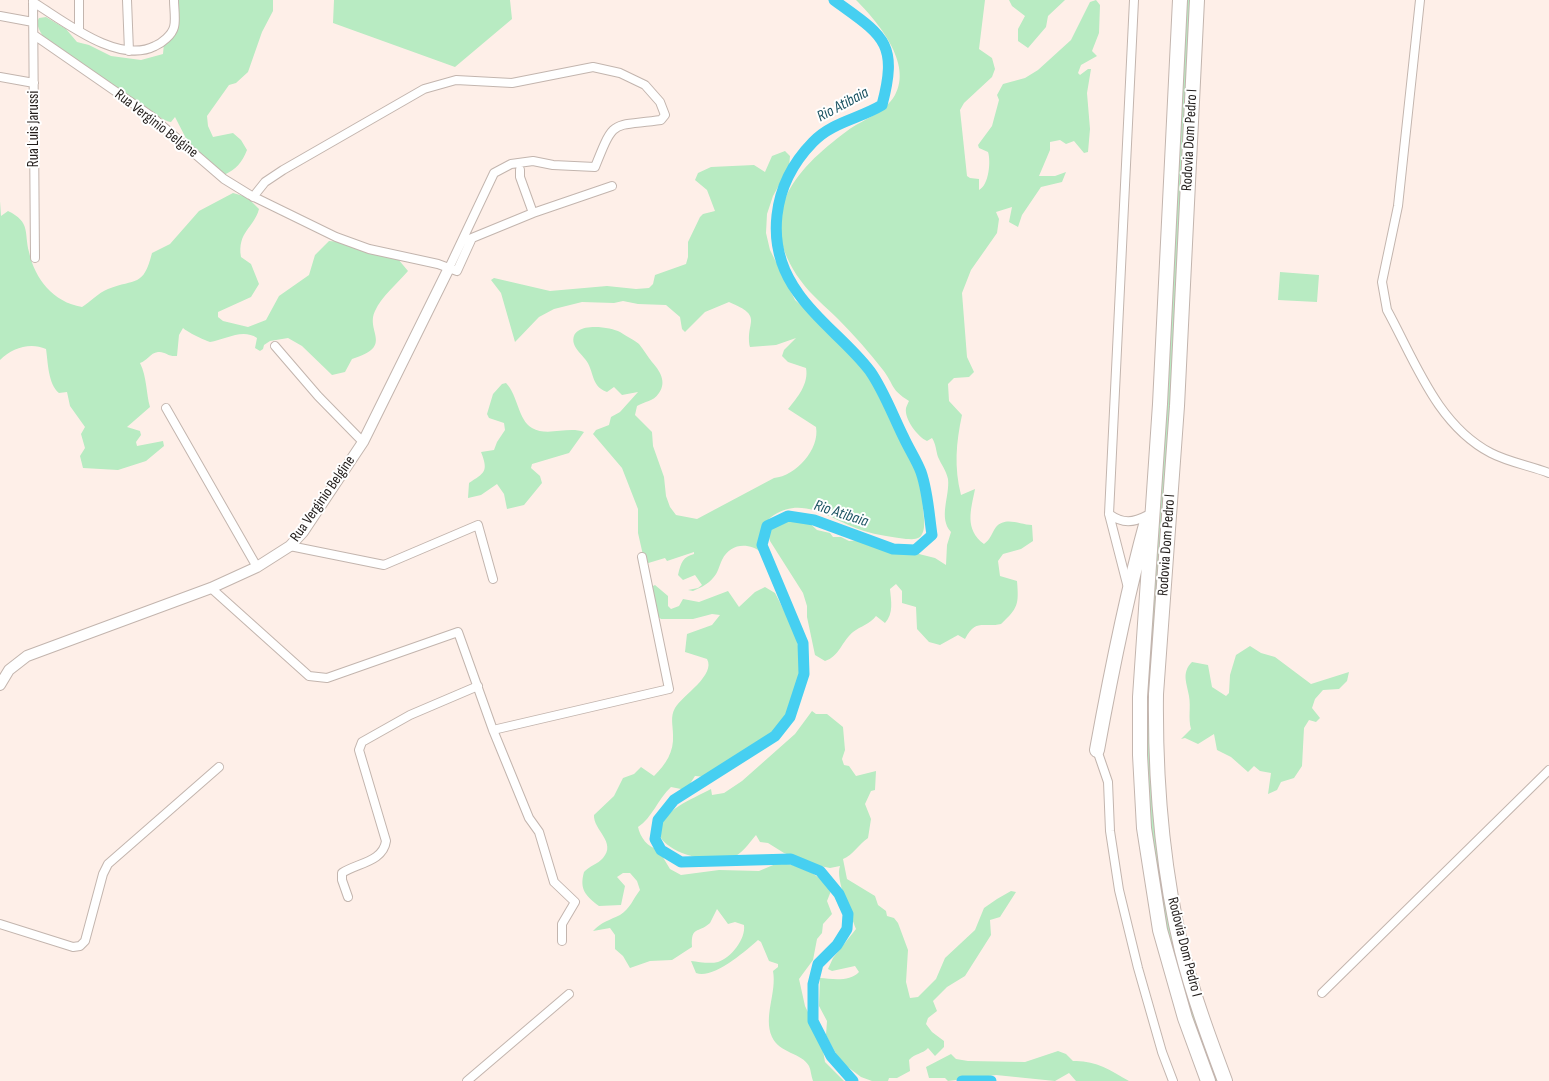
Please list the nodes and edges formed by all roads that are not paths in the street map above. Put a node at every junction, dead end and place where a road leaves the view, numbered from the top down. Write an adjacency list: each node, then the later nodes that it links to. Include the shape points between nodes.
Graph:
1 (79, 0): 11 (street)
2 (127, 0): 13 (street)
3 (174, 0): 13 (street, via 174,27 163,42 150,49)
4 (1134, 0): 27 (street)
5 (1180, 0): 25 (highway, Rodovia Dom Pedro I)
6 (1197, 0): 50 (highway, Rodovia Dom Pedro I, via 1156,731 1159,806 1175,920 1192,986)
7 (1420, 0): 26 (street, via 1398,206 1382,282 1383,298 1440,408 1458,430 1492,454)
8 (33, 1): 10 (street, Rua Luis Jarussi); 11 (street)
9 (0, 16): 10 (street)
10 (33, 22): 12 (street, Rua Luis Jarussi)
11 (78, 30): 13 (street, via 104,45)
12 (34, 35): 15 (street, Rua Luis Jarussi); 18 (street, Rua Verginio Belgine, via 151,116 224,180)
13 (129, 51)
14 (0, 77): 15 (street)
15 (34, 83): 20 (street, Rua Luis Jarussi)
16 (520, 170): 19 (street)
17 (612, 186): 19 (street)
18 (253, 197): 21 (street, Rua Verginio Belgine, via 336,237 369,249); 21 (street, via 265,182 283,170 424,89 456,80 512,83 593,67 645,85 660,102 665,115 661,120 622,123 615,128 608,135 595,167 533,161 511,164 494,173)
19 (533, 213): 21 (street, via 472,238)
20 (35, 258)
21 (453, 270): 24 (street, Rua Verginio Belgine)
22 (275, 346): 24 (street)
23 (166, 408): 31 (street)
24 (362, 442): 29 (street, Rua Verginio Belgine, via 303,532)
25 (1156, 461): 28 (highway); 49 (highway, Rodovia Dom Pedro I, via 1140,697 1142,794 1160,930 1185,1018)
26 (1549, 473)
27 (1109, 514): 28 (street, via 1118,521 1128,522); 34 (street)
28 (1148, 515): 34 (highway)
29 (290, 546): 31 (street, Rua Verginio Belgine); 32 (street, via 384,565 478,525)
30 (642, 557): 38 (street, via 669,689)
31 (257, 567): 33 (street, Rua Verginio Belgine)
32 (493, 579)
33 (211, 588): 35 (street, Rua Verginio Belgine, via 27,656); 37 (street, via 309,676 327,678 458,632)
34 (1128, 591): 39 (highway)
35 (4, 672): 36 (street, Rua Verginio Belgine)
36 (0, 685)
37 (478, 686): 38 (street); 42 (street, via 410,715 362,742 359,750 386,841 380,855 342,873)
38 (493, 730): 44 (street, via 529,818 539,832 554,882 575,902 562,924)
39 (1096, 750): 48 (street, via 1108,782 1110,831 1119,890 1138,968)
40 (219, 767): 43 (street, via 108,864 85,941 80,946 73,947)
41 (1549, 770): 45 (street)
42 (348, 896)
43 (0, 924)
44 (562, 942)
45 (1322, 993)
46 (570, 994): 47 (street)
47 (467, 1081)
48 (1173, 1081)
49 (1208, 1081)
50 (1225, 1081)

